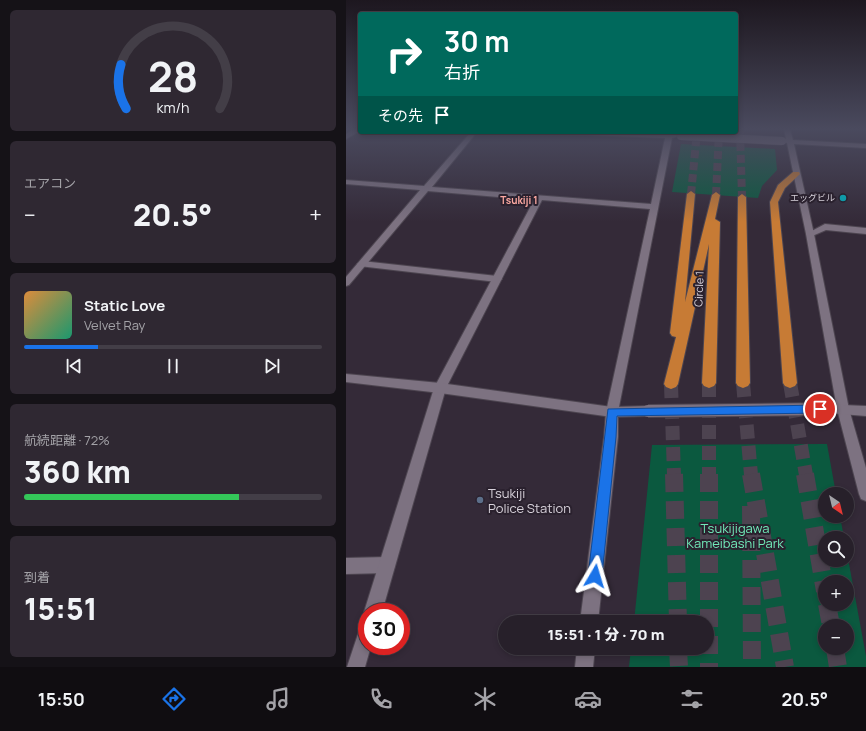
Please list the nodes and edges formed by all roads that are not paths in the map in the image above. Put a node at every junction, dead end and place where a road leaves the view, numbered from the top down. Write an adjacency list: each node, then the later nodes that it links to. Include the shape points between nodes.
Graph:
1 (450, 160): 6 (street)
2 (667, 160): 10 (street)
3 (793, 160): 4 (street)
4 (796, 174): 12 (street); 19 (highway, via 781,187 774,202)
5 (346, 182): 6 (street)
6 (426, 189): 9 (street); 13 (street)
7 (691, 194): 17 (highway, Circle 1, via 671,384 716,195)
8 (742, 197): 18 (highway)
9 (539, 198): 10 (street); 14 (street)
10 (655, 207): 23 (street)
11 (866, 231): 12 (street, via 825,227)
12 (810, 234): 21 (street)
13 (362, 264): 14 (street); 15 (street)
14 (497, 279): 20 (street)
15 (346, 283)
16 (346, 378): 20 (street)
17 (709, 383)
18 (743, 383)
19 (790, 383)
20 (440, 388): 23 (street); 25 (street)
21 (843, 409): 22 (street); 23 (street, bridge); 24 (street)
22 (866, 411)
23 (612, 412): 28 (street)
24 (866, 494)
25 (387, 565): 26 (street); 27 (street)
26 (346, 566)
27 (376, 603)
28 (591, 615)
29 (360, 655): 31 (street)
30 (585, 655): 32 (street)
31 (356, 667)
32 (584, 667)

